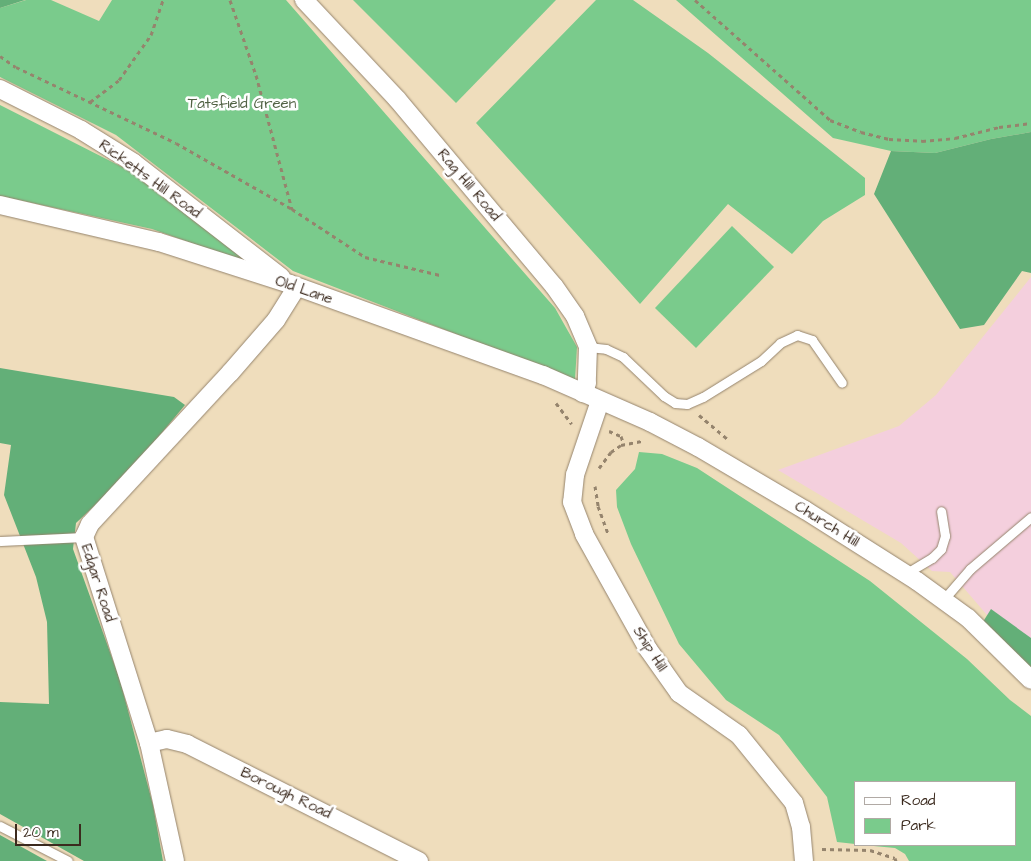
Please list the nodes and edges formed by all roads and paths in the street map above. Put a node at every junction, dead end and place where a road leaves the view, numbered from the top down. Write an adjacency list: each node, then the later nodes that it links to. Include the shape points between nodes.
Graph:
1 (163, 0): 7 (path, via 151,36 119,80)
2 (230, 0): 10 (path, via 256,75)
3 (304, 0): 13 (street, Rag Hill Road, via 397,99 554,286 575,316)
4 (695, 0): 8 (path, via 830,120 861,132 922,141)
5 (0, 56): 7 (path)
6 (0, 89): 12 (street, Ricketts Hill Road, via 81,130 134,163)
7 (90, 102): 10 (path, via 176,143)
8 (1031, 123)
9 (0, 205): 12 (street, Old Lane, via 160,242)
10 (292, 209): 11 (path, via 365,257)
11 (440, 275)
12 (294, 286): 15 (street, Old Lane, via 543,375); 22 (street, Edgar Road, via 276,320 90,524)
13 (588, 347): 14 (lane, via 606,349 624,357 674,403 687,404 704,397 761,361 780,343 797,335 812,340); 15 (street, Rag Hill Road, via 587,384)
14 (842, 383)
15 (582, 393): 16 (street, Old Lane)
16 (600, 401): 25 (street, Church Hill, via 698,447); 32 (street, Ship Hill, via 575,475 572,502 584,534 648,649 678,694 739,735 794,803)
17 (650, 440): 18 (path, via 621,445 611,452)
18 (597, 476)
19 (595, 483): 23 (path, via 598,506)
20 (942, 511): 25 (lane, via 945,536 941,549)
21 (1031, 517): 26 (lane, via 970,569)
22 (84, 537): 24 (lane); 28 (street, Edgar Road)
23 (611, 539)
24 (0, 541)
25 (905, 574): 26 (street, Church Hill)
26 (944, 599): 27 (street, Church Hill)
27 (1031, 680)
28 (149, 743): 35 (street, Edgar Road); 36 (street, Borough Road, via 167,738 187,744)
29 (0, 826): 34 (lane)
30 (821, 840): 31 (path)
31 (823, 849): 32 (path); 33 (path); 37 (path, via 870,850)
32 (804, 855)
33 (825, 857)
34 (68, 861)
35 (175, 861)
36 (419, 861)
37 (896, 861)

